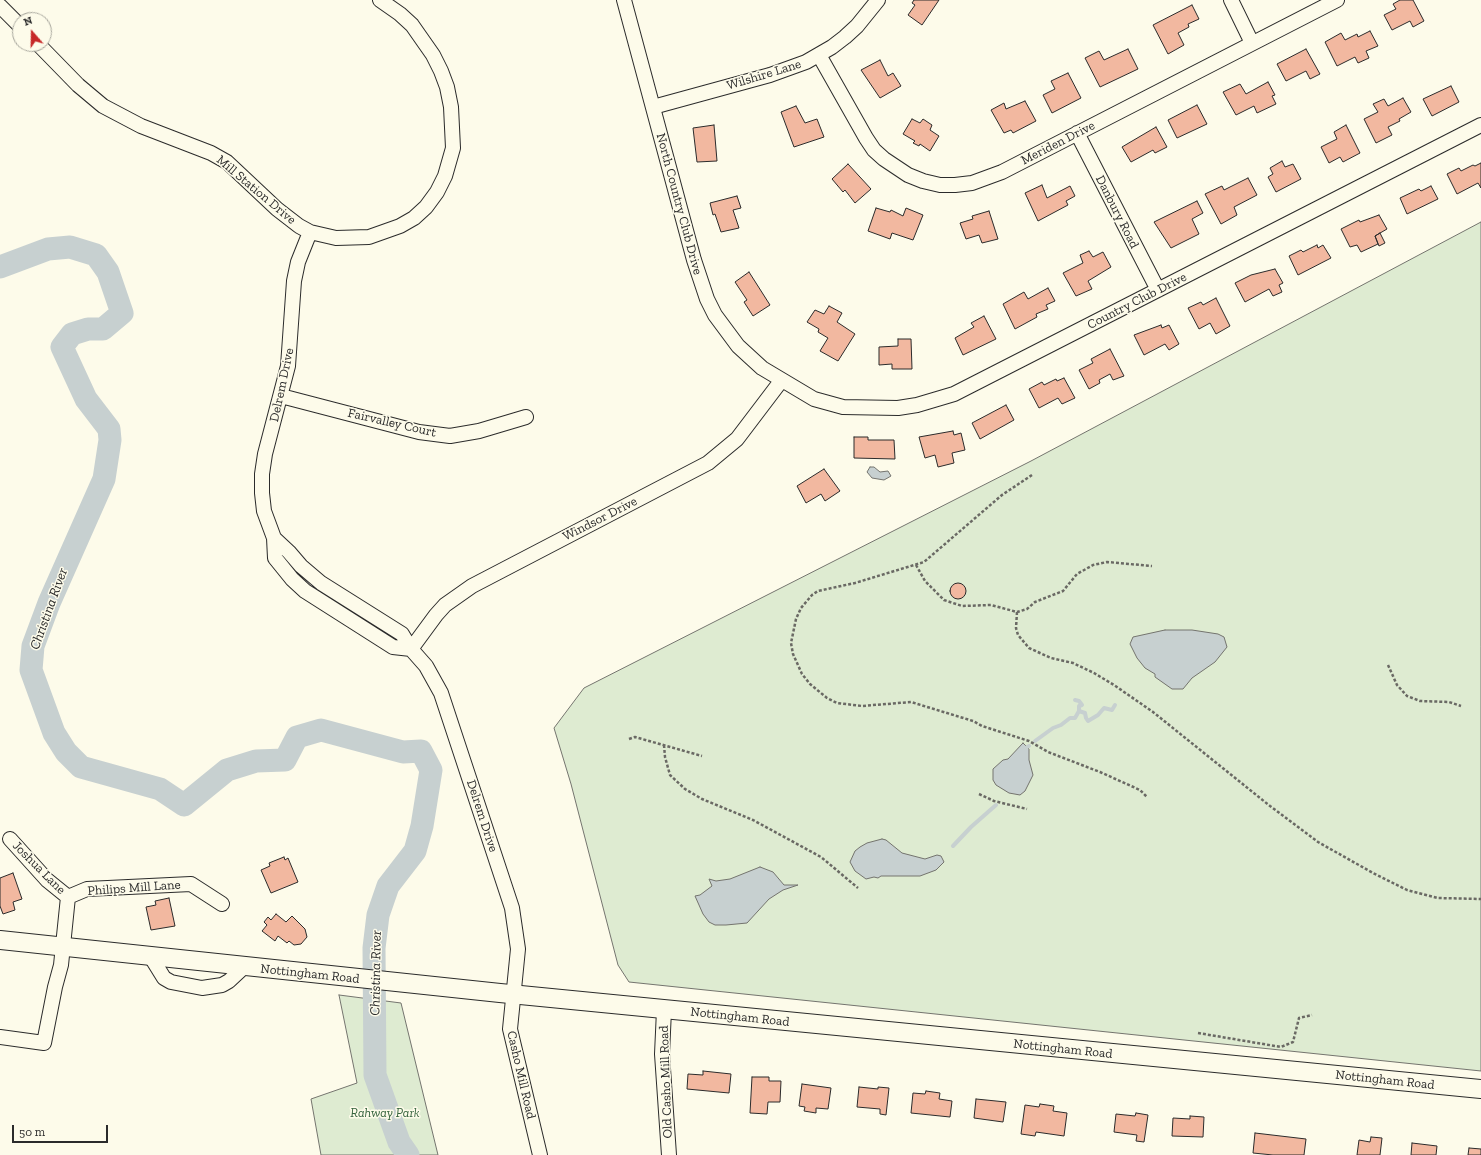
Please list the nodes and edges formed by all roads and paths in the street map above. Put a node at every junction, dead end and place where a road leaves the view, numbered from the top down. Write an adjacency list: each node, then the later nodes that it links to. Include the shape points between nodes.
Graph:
1 (380, 0): 14 (street, Mill Station Drive, via 412,25 433,55 448,87 452,107 453,148 450,162 437,192 426,207 400,226 369,237 352,239)
2 (624, 0): 11 (street, North Country Club Drive)
3 (878, 0): 10 (street, Wilshire Lane, via 857,26)
4 (1231, 0): 8 (street)
5 (1336, 0): 8 (street, Meriden Drive)
6 (0, 6): 7 (street)
7 (12, 18)
8 (1252, 43): 13 (street, Meriden Drive)
9 (46, 52): 14 (street, Mill Station Drive, via 103,106 141,126 211,153 227,162 290,220)
10 (819, 55): 11 (street, Wilshire Lane, via 770,75); 13 (street, Meriden Drive, via 874,150 894,167 923,181 955,185 987,179)
11 (653, 107): 16 (street, North Country Club Drive, via 707,299 725,331 738,346)
12 (1481, 125): 15 (street, Country Club Drive)
13 (1077, 133): 15 (street, Danbury Road)
14 (310, 232): 17 (street, Delrem Drive, via 298,262 294,281 290,353)
15 (1158, 290): 16 (street, Country Club Drive, via 974,384 942,398 917,405 877,409 843,407 814,399)
16 (781, 380): 23 (street, Windsor Drive, via 737,439 708,463 472,586 436,615)
17 (281, 396): 18 (street, Fairvalley Court, via 419,432 450,436 479,431); 23 (street, Delrem Drive, via 262,474 264,511 274,538 275,558 305,591 394,647)
18 (526, 417)
19 (1032, 475): 20 (path, via 1002,495 932,557)
20 (916, 565): 22 (path, via 925,581 944,600 962,606 991,605); 30 (path, via 856,583 818,591 806,601 796,619 791,643 796,665 810,684 827,698 847,705 878,706 911,702 973,721 1029,741 1048,752 1100,772 1140,790)
21 (1152, 566): 22 (path, via 1107,562 1093,565 1076,574 1063,591)
22 (1018, 612): 35 (path, via 1018,635 1029,648 1051,658 1073,663 1114,685 1153,712 1318,842 1407,890 1438,898)
23 (411, 649): 41 (street, Delrem Drive, via 426,666 441,693 512,908 518,949)
24 (1388, 665): 25 (path, via 1397,685 1407,696 1420,701 1449,702)
25 (1461, 706)
26 (629, 739): 27 (path, via 635,737)
27 (664, 746): 28 (path); 33 (path, via 670,775 685,789 702,800 754,820 821,857)
28 (702, 756)
29 (979, 794): 31 (path, via 994,801)
30 (1147, 797)
31 (1027, 809)
32 (10, 839): 34 (street, Joshua Lane, via 47,880)
33 (858, 888)
34 (68, 897): 36 (street, Philips Mill Lane, via 87,889 191,884); 38 (street)
35 (1481, 899)
36 (222, 904)
37 (0, 940): 38 (main road, Nottingham Road)
38 (63, 947): 39 (main road, Nottingham Road); 45 (street, via 44,1043)
39 (150, 957): 40 (main road, Nottingham Road); 40 (street, via 164,978 171,982 202,988 222,985)
40 (244, 967): 41 (main road, Nottingham Road)
41 (514, 995): 42 (main road, Nottingham Road); 47 (street, Casho Mill Road, via 510,1020 511,1038)
42 (664, 1010): 46 (main road, Nottingham Road); 48 (street, Old Casho Mill Road, via 662,1054)
43 (1312, 1015): 44 (path, via 1299,1018 1293,1042 1281,1047)
44 (1198, 1033)
45 (0, 1037)
46 (1481, 1089)
47 (540, 1155)
48 (669, 1155)

